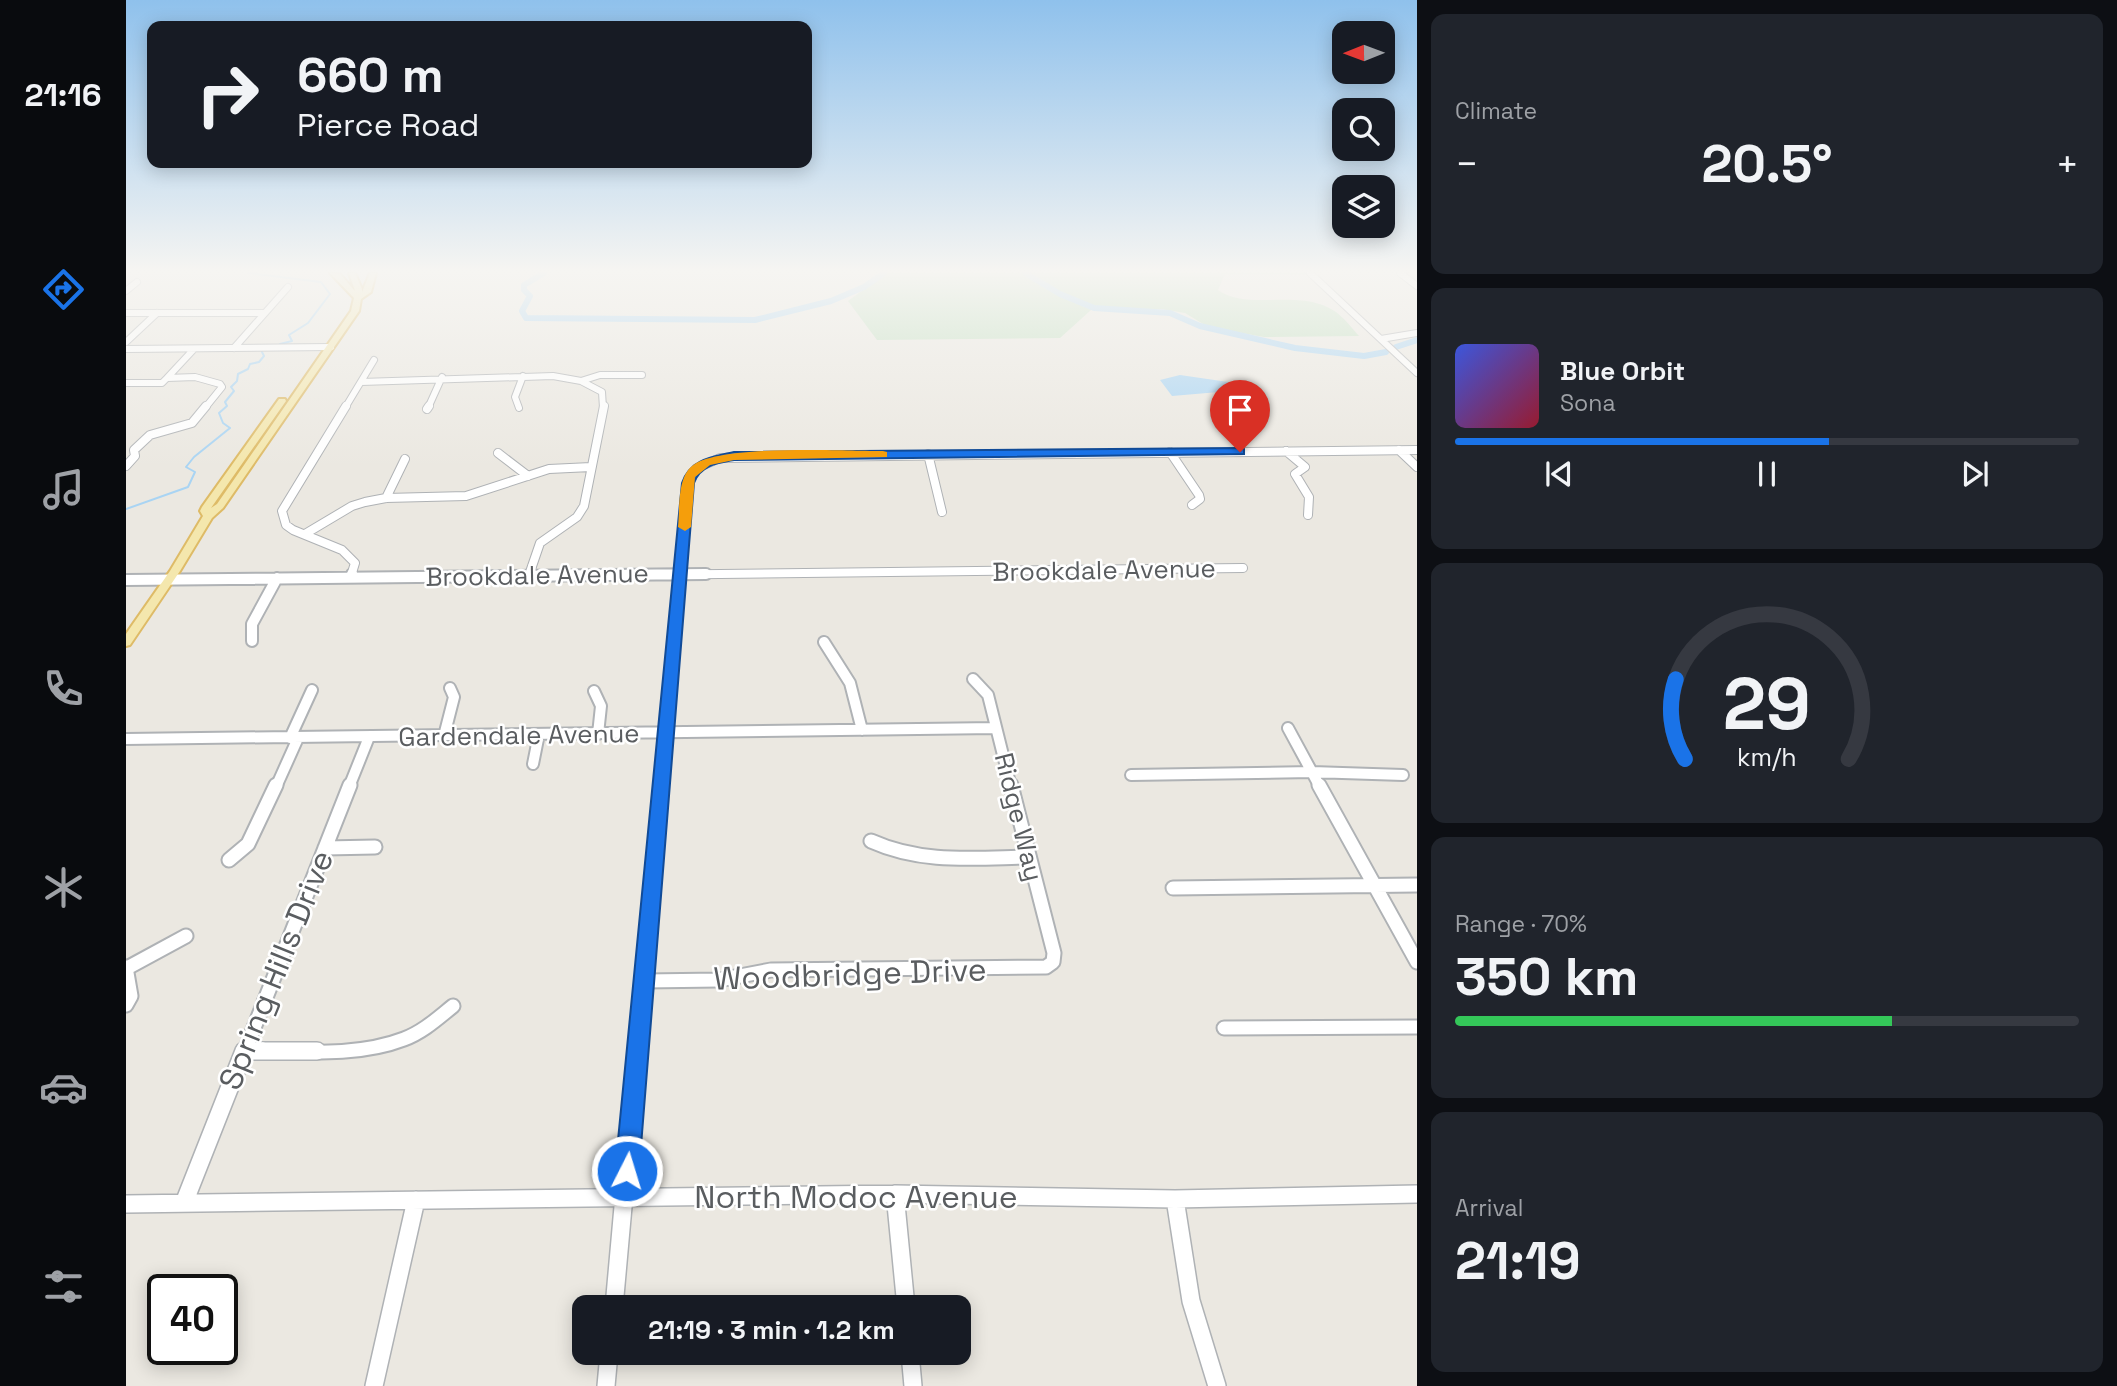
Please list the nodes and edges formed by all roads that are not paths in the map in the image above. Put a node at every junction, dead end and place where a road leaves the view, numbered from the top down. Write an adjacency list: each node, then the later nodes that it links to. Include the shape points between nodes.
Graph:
1 (243, 338): 6 (street)
2 (331, 338): 5 (main road)
3 (1388, 338): 4 (street)
4 (1381, 339): 10 (street)
5 (326, 347): 6 (street); 42 (main road, via 220,506 208,516)
6 (234, 348): 8 (street)
7 (126, 349): 8 (street)
8 (198, 349): 14 (street)
9 (374, 360): 16 (street)
10 (1417, 373)
11 (642, 375): 15 (street, via 600,375)
12 (523, 376): 13 (street); 15 (street); 18 (street, via 515,397)
13 (442, 377): 16 (street); 19 (street)
14 (171, 378): 17 (street, via 162,383); 20 (street, via 195,377 222,387 192,423 150,435)
15 (581, 381): 30 (street, via 598,388 605,397)
16 (360, 382): 36 (street, via 284,504 286,524)
17 (126, 383)
18 (519, 408)
19 (427, 409)
20 (130, 450): 29 (street, via 135,456)
21 (1402, 450): 22 (street); 23 (street); 28 (street)
22 (1417, 450)
23 (1286, 451): 24 (street); 35 (street, via 1305,467 1296,474 1308,498)
24 (1170, 452): 26 (street); 33 (street, via 1199,491 1200,499)
25 (498, 453): 31 (street)
26 (928, 454): 34 (street); 38 (street, via 734,456 706,462 689,477)
27 (405, 459): 32 (street)
28 (1416, 466)
29 (126, 467)
30 (592, 467): 31 (street, via 559,468); 39 (street, via 581,511 540,543)
31 (528, 476): 32 (street, via 466,496)
32 (386, 498): 36 (street, via 352,506)
33 (1192, 505)
34 (942, 512)
35 (1308, 515)
36 (305, 534): 40 (street, via 347,552 355,563)
37 (1242, 568): 38 (street, Brookdale Avenue)
38 (681, 574): 39 (street, Brookdale Avenue); 55 (street)
39 (529, 575): 40 (street, Brookdale Avenue)
40 (351, 577): 41 (street, Brookdale Avenue)
41 (277, 578): 42 (street, Brookdale Avenue); 44 (street, via 252,624)
42 (170, 579): 43 (street, Brookdale Avenue); 45 (main road)
43 (126, 580)
44 (252, 641)
45 (126, 642)
46 (824, 642): 53 (street, via 849,676)
47 (973, 678): 51 (street, Ridge Way, via 988,695)
48 (450, 688): 57 (street, via 454,697)
49 (312, 690): 59 (street)
50 (594, 691): 54 (street, via 603,705)
51 (996, 728): 53 (street, Gardendale Avenue); 68 (street, Ridge Way)
52 (1288, 728): 62 (street)
53 (862, 730): 55 (street, Gardendale Avenue)
54 (598, 733): 55 (street, Gardendale Avenue); 56 (street, Gardendale Avenue)
55 (667, 733): 77 (street)
56 (539, 734): 57 (street, Gardendale Avenue); 61 (street)
57 (444, 736): 58 (street, Gardendale Avenue)
58 (369, 737): 59 (street, Gardendale Avenue); 67 (street, Spring Hills Drive)
59 (294, 738): 60 (street, Gardendale Avenue); 69 (street, via 255,832)
60 (126, 739)
61 (533, 764)
62 (1312, 772): 63 (street); 64 (street); 70 (street)
63 (1131, 775)
64 (1403, 775)
65 (871, 841): 68 (street, via 909,856)
66 (375, 847): 67 (street)
67 (325, 848): 82 (street, Spring Hills Drive)
68 (1028, 857): 74 (street, Ridge Way)
69 (229, 860)
70 (1374, 885): 71 (street); 72 (street); 75 (street)
71 (1417, 885)
72 (1173, 888)
73 (186, 936): 76 (street)
74 (1053, 962): 77 (street, Woodbridge Drive, via 1046,967 771,970 719,980)
75 (1417, 962)
76 (127, 967): 78 (street, via 131,996)
77 (645, 981): 85 (street)
78 (126, 1005)
79 (453, 1006): 82 (street, via 419,1031 385,1044)
80 (1417, 1027): 81 (street)
81 (1224, 1028)
82 (244, 1051): 88 (street, Spring Hills Drive)
83 (895, 1194): 85 (street, North Modoc Avenue); 86 (street, North Modoc Avenue); 91 (street)
84 (1417, 1194): 86 (street, North Modoc Avenue)
85 (624, 1198): 87 (street, North Modoc Avenue); 90 (street)
86 (1175, 1199): 97 (street, via 1191,1301)
87 (416, 1200): 88 (street, North Modoc Avenue); 94 (street)
88 (184, 1203): 89 (street, North Modoc Avenue)
89 (126, 1204)
90 (615, 1295)
91 (904, 1295)
92 (608, 1365): 95 (street)
93 (911, 1365): 96 (street)
94 (374, 1386)
95 (606, 1386)
96 (912, 1386)
97 (1217, 1386)

